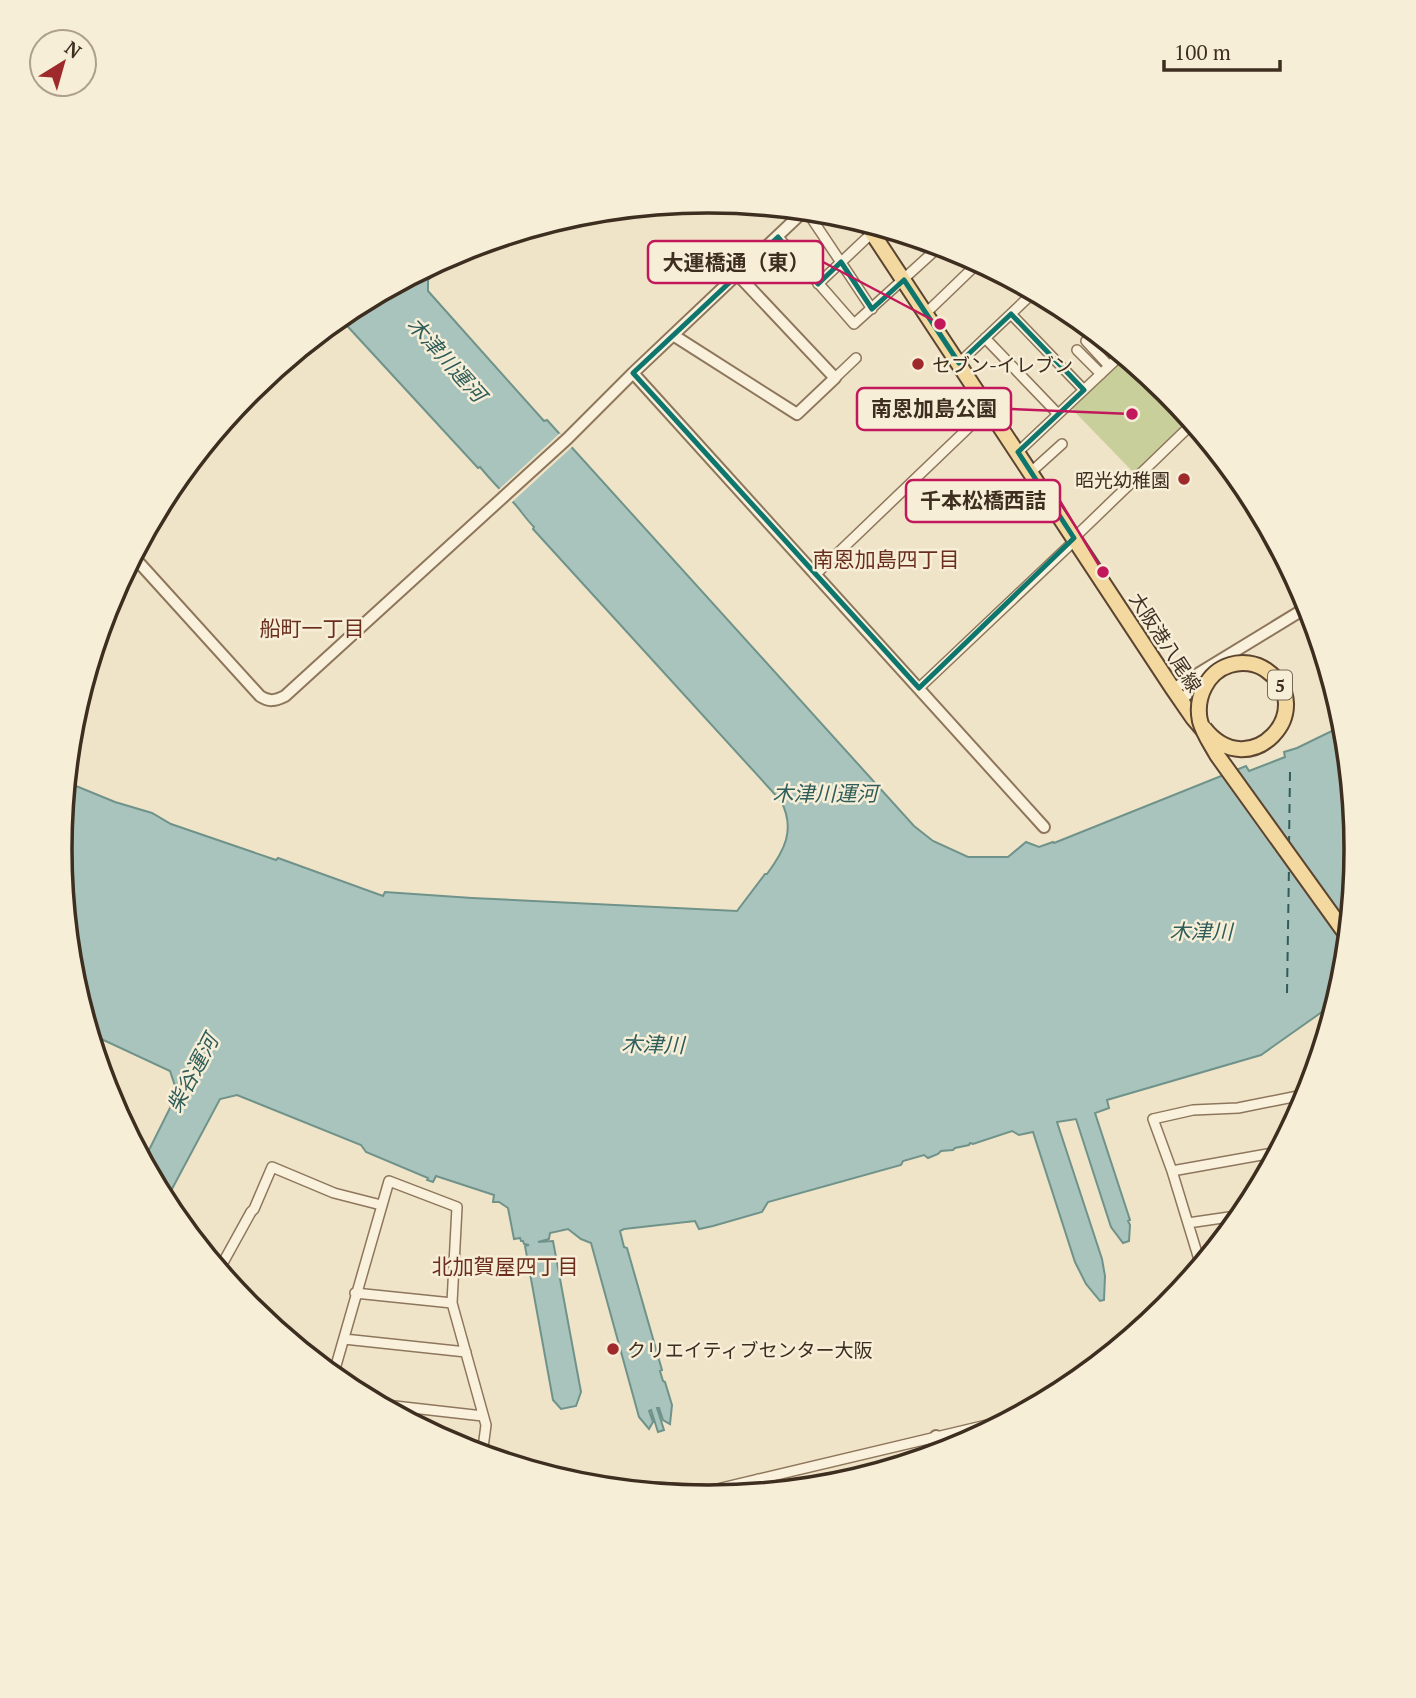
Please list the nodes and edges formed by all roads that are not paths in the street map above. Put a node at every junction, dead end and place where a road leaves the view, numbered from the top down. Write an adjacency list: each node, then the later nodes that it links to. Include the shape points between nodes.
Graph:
1 (797, 219): 5 (street)
2 (814, 222): 7 (street)
3 (865, 232): 7 (street)
4 (874, 234): 10 (main road, 大阪港八尾線 / 5)
5 (778, 237): 9 (street); 11 (street)
6 (932, 254): 10 (street)
7 (841, 262): 11 (street); 13 (street)
8 (971, 270): 14 (street)
9 (737, 274): 16 (street); 26 (street)
10 (904, 280): 13 (street); 14 (main road, 大阪港八尾線 / 5)
11 (818, 284): 13 (street, via 854,324)
12 (1027, 299): 15 (street)
13 (872, 309)
14 (926, 313): 22 (main road, 大阪港八尾線 / 5)
15 (1011, 314): 17 (street); 27 (street)
16 (673, 335): 24 (street); 26 (street, via 797,414)
17 (985, 338): 22 (street); 29 (street)
18 (1086, 341): 23 (street)
19 (1077, 350): 25 (street)
20 (856, 358): 26 (street)
21 (1115, 361): 23 (street)
22 (958, 363): 28 (main road, 大阪港八尾線 / 5)
23 (1110, 366): 25 (street)
24 (633, 373): 35 (street, via 285,696 272,701 260,696); 36 (street)
25 (1101, 374): 27 (street)
26 (835, 377)
27 (1084, 390): 29 (street)
28 (989, 408): 32 (main road, 大阪港八尾線 / 5); 36 (street)
29 (1058, 414): 32 (street)
30 (1186, 429): 34 (street)
31 (1062, 443): 33 (street)
32 (1018, 452): 33 (main road, 大阪港八尾線 / 5)
33 (1031, 471): 34 (main road, 大阪港八尾線 / 5)
34 (1074, 538): 48 (street); 51 (main road, 大阪港八尾線 / 5)
35 (140, 563)
36 (815, 575): 48 (street)
37 (1298, 612): 51 (street)
38 (1227, 666): 43 (main road, 大阪港八尾線 / 5, bridge, via 1252,665)
39 (1227, 666): 46 (main road, 大阪港八尾線 / 5, bridge)
40 (1227, 666): 45 (main road, 大阪港八尾線 / 5, bridge, via 1252,664)
41 (1227, 666): 47 (main road, 大阪港八尾線 / 5, bridge)
42 (1270, 674): 53 (main road, 大阪港八尾線 / 5, bridge, via 1282,692)
43 (1270, 674)
44 (1270, 674): 55 (main road, 大阪港八尾線 / 5, bridge, via 1284,696)
45 (1270, 674)
46 (1211, 678)
47 (1211, 678)
48 (919, 688): 66 (street)
49 (1204, 688): 59 (main road, 大阪港八尾線 / 5, bridge, via 1201,720)
50 (1204, 688): 57 (main road, 大阪港八尾線 / 5, bridge, via 1199,704)
51 (1177, 694): 56 (main road, 大阪港八尾線 / 5, bridge)
52 (1282, 723): 63 (main road, 大阪港八尾線 / 5, bridge)
53 (1282, 723)
54 (1282, 723): 65 (main road, 大阪港八尾線 / 5, bridge)
55 (1282, 723)
56 (1204, 731)
57 (1204, 731)
58 (1204, 731): 67 (main road, 大阪港八尾線 / 5, bridge)
59 (1209, 735)
60 (1213, 738): 62 (main road, 大阪港八尾線 / 5, bridge, via 1239,748)
61 (1213, 738): 64 (main road, 大阪港八尾線 / 5, bridge, via 1230,747)
62 (1261, 745)
63 (1261, 745)
64 (1261, 745)
65 (1261, 745)
66 (1044, 827)
67 (1340, 925)
68 (1294, 1097): 70 (street, via 1153,1119)
69 (1266, 1154): 70 (street)
70 (1172, 1171): 73 (street)
71 (381, 1205): 75 (street, via 334,1193 272,1167); 76 (street); 77 (street, via 388,1181 457,1206)
72 (1226, 1217): 73 (street)
73 (1188, 1223): 74 (street)
74 (1198, 1255)
75 (224, 1261)
76 (355, 1293): 77 (street); 78 (street)
77 (452, 1303): 79 (street)
78 (344, 1339): 79 (street); 80 (street)
79 (466, 1352): 82 (street)
80 (336, 1365)
81 (403, 1407): 82 (street)
82 (484, 1416): 86 (street)
83 (970, 1428): 84 (street)
84 (936, 1436): 85 (street); 87 (street)
85 (938, 1442)
86 (483, 1444)
87 (758, 1479): 88 (street); 89 (street)
88 (760, 1483)
89 (733, 1484)

